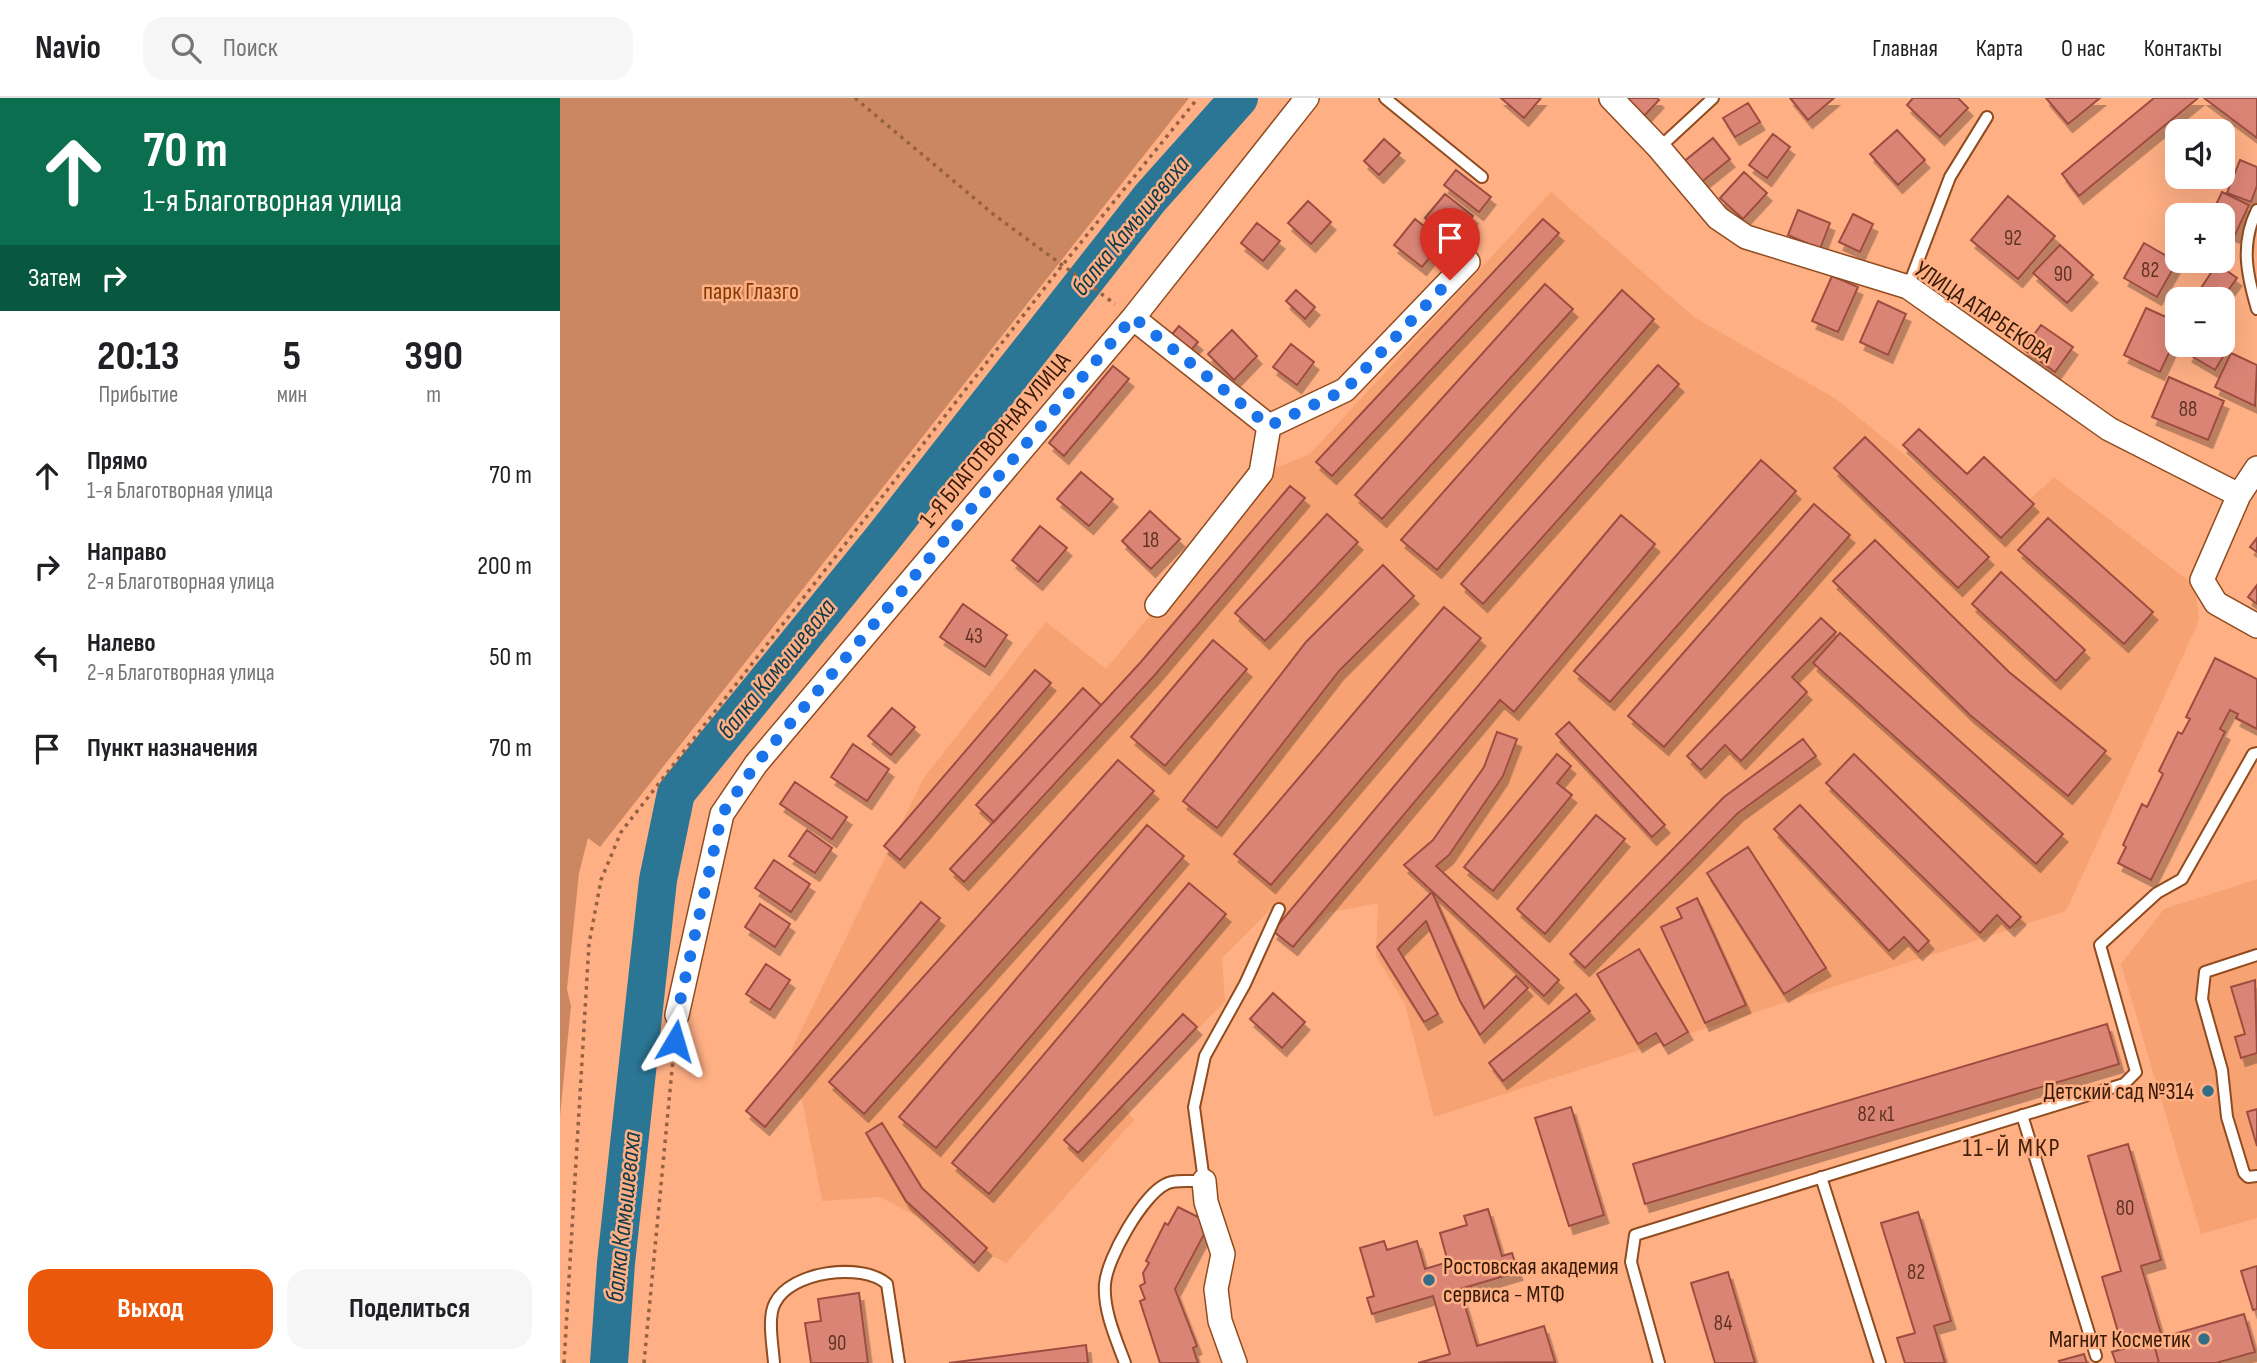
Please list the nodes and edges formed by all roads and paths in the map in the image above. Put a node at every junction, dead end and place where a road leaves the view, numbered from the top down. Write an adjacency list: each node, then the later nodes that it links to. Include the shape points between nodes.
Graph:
1 (855, 98): 13 (path, via 1061,267)
2 (1307, 98): 13 (street, 1-Я БЛАГОТВОРНАЯ УЛИЦА)
3 (1385, 98): 8 (lane)
4 (1611, 98): 7 (street, УЛИЦА АТАРБЕКОВА)
5 (1713, 98): 7 (lane)
6 (1987, 117): 11 (lane, via 1950,177)
7 (1660, 148): 11 (street, УЛИЦА АТАРБЕКОВА, via 1718,218 1746,237)
8 (1482, 177)
9 (2257, 210): 12 (lane, via 2246,249 2246,271)
10 (1468, 262): 14 (street, via 1345,390)
11 (1908, 287): 16 (street, УЛИЦА АТАРБЕКОВА, via 2109,429)
12 (2257, 309)
13 (1133, 317): 14 (street); 22 (street, 1-Я БЛАГОТВОРНАЯ УЛИЦА, via 756,764 722,814)
14 (1269, 426): 17 (street, via 1261,473)
15 (2257, 468): 16 (street)
16 (2239, 495): 18 (street, via 2202,580 2216,603)
17 (1157, 605)
18 (2257, 626)
19 (2257, 753): 23 (lane, via 2182,879 2158,893 2100,945 2136,1072 2124,1084)
20 (1279, 909): 26 (lane, via 1205,1056 1194,1107)
21 (2257, 955): 24 (lane, via 2205,972 2201,991 2222,1070 2227,1117 2244,1174)
22 (677, 1015): 28 (path)
23 (2022, 1115): 25 (lane); 27 (lane)
24 (2257, 1176)
25 (1821, 1177): 33 (lane, via 1634,1235 1631,1262); 34 (lane)
26 (1204, 1181): 31 (lane, via 1168,1182 1147,1197 1111,1261 1105,1284 1108,1314); 32 (street, via 1223,1254 1216,1289 1220,1321)
27 (2096, 1356)
28 (644, 1363)
29 (774, 1363): 30 (lane, via 773,1306 783,1290 802,1278 859,1272 876,1275 887,1284)
30 (898, 1363)
31 (1125, 1363)
32 (1235, 1363)
33 (1659, 1363)
34 (1880, 1363)

